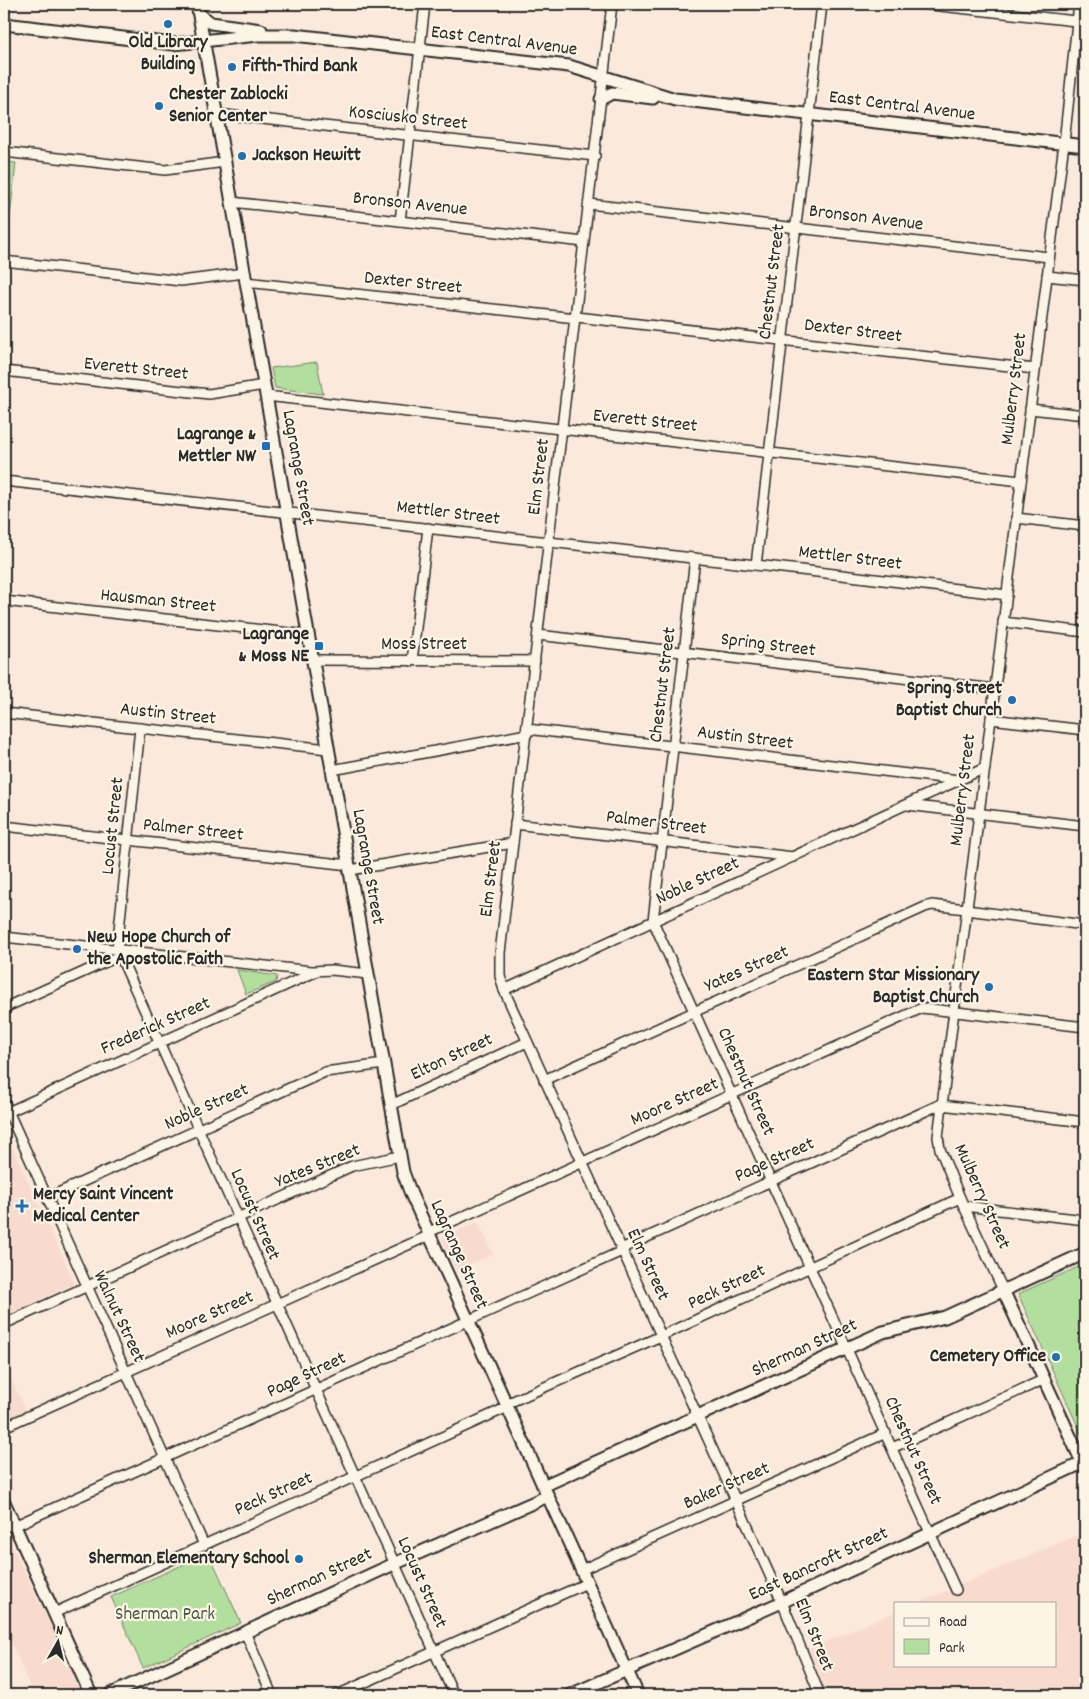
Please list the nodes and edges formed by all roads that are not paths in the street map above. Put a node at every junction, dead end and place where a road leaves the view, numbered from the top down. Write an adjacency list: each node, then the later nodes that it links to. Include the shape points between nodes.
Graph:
1 (425, 4): 11 (street)
2 (612, 4): 12 (street, Elm Street)
3 (822, 4): 16 (street, Chestnut Street)
4 (922, 4): 7 (street)
5 (1079, 4): 7 (street, Mulberry Street)
6 (198, 9): 9 (street, via 211,23); 10 (street, Lagrange Street)
7 (1081, 21): 18 (street, Mulberry Street)
8 (4, 24): 10 (street, East Central Avenue, via 146,42)
9 (300, 36): 10 (street, East Central Avenue, via 265,34); 11 (street, East Central Avenue)
10 (204, 41): 15 (street, Lagrange Street)
11 (420, 49): 12 (street, East Central Avenue, via 569,66); 17 (street)
12 (604, 76): 13 (street, Elm Street); 14 (street, East Central Avenue)
13 (601, 99): 14 (street, via 612,93); 21 (street, Elm Street)
14 (675, 99): 16 (street, East Central Avenue)
15 (217, 114): 17 (street, Kosciusko Street); 22 (street, Lagrange Street)
16 (810, 114): 18 (street, East Central Avenue); 26 (street, Chestnut Street)
17 (410, 135): 21 (street, Kosciusko Street); 25 (street)
18 (1064, 143): 19 (street, East Central Avenue); 28 (street, Mulberry Street)
19 (1085, 146)
20 (4, 152): 22 (street, via 165,170)
21 (595, 156): 24 (street, Elm Street)
22 (225, 162): 23 (street, Lagrange Street)
23 (232, 202): 25 (street, Bronson Avenue); 31 (street, Lagrange Street)
24 (589, 204): 26 (street, Bronson Avenue); 27 (street, Elm Street)
25 (400, 221): 27 (street, Bronson Avenue)
26 (796, 228): 28 (street, Bronson Avenue); 34 (street, Chestnut Street)
27 (584, 242): 33 (street, Elm Street)
28 (1049, 257): 30 (street, Mulberry Street)
29 (4, 262): 31 (street, Dexter Street, via 181,281)
30 (1047, 276): 32 (street); 35 (street, Mulberry Street)
31 (245, 277): 33 (street, Dexter Street); 37 (street, Lagrange Street)
32 (1085, 280)
33 (576, 318): 34 (street, Dexter Street); 40 (street, Elm Street)
34 (783, 340): 35 (street, Dexter Street); 41 (street, Chestnut Street)
35 (1035, 369): 38 (street, Mulberry Street)
36 (4, 371): 37 (street, Everett Street, via 209,394)
37 (265, 390): 40 (street, Everett Street); 44 (street, Lagrange Street)
38 (1030, 409): 39 (street); 43 (street, Mulberry Street)
39 (1085, 415)
40 (562, 430): 41 (street, Everett Street); 48 (street, Elm Street)
41 (769, 452): 43 (street, Everett Street); 50 (street, Chestnut Street)
42 (4, 481): 44 (street, Mettler Street)
43 (1021, 481): 45 (street, Mulberry Street)
44 (287, 512): 47 (street, Mettler Street); 55 (street, Lagrange Street)
45 (1016, 518): 46 (street); 51 (street, Mulberry Street)
46 (1085, 526)
47 (428, 528): 48 (street, Mettler Street); 59 (street)
48 (549, 543): 49 (street, Mettler Street); 56 (street, Elm Street)
49 (695, 558): 50 (street, Mettler Street); 57 (street, Chestnut Street)
50 (756, 565): 51 (street, Mettler Street)
51 (1007, 595): 53 (street, Mulberry Street)
52 (4, 601): 55 (street, Hausman Street)
53 (1003, 622): 54 (street); 61 (street, Mulberry Street)
54 (1085, 632)
55 (308, 635): 58 (street, Lagrange Street)
56 (538, 635): 57 (street, Spring Street); 60 (street, Elm Street)
57 (684, 653): 61 (street, Spring Street); 67 (street, Chestnut Street)
58 (313, 660): 59 (street, Moss Street); 68 (street, Lagrange Street)
59 (412, 661): 60 (street, Moss Street)
60 (535, 661): 66 (street, Elm Street)
61 (994, 689): 63 (street, Mulberry Street)
62 (4, 713): 64 (street, Austin Street)
63 (991, 719): 65 (street); 69 (street, Mulberry Street)
64 (140, 728): 68 (street, Austin Street); 77 (street, Locust Street)
65 (1085, 730)
66 (527, 731): 67 (street, Austin Street); 70 (street, Austin Street); 74 (street, Elm Street)
67 (673, 746): 71 (street, Austin Street); 78 (street, Chestnut Street)
68 (328, 749): 70 (street, Lagrange Street)
69 (984, 768): 71 (street, Noble Street); 73 (street, Mulberry Street)
70 (332, 770): 81 (street, Lagrange Street)
71 (959, 780): 72 (street, Noble Street)
72 (906, 804): 73 (street); 80 (street, Noble Street)
73 (978, 813): 76 (street); 82 (street, Mulberry Street)
74 (515, 824): 78 (street, Palmer Street); 79 (street, Elm Street)
75 (4, 826): 77 (street, Palmer Street)
76 (1085, 826)
77 (128, 840): 81 (street, Palmer Street); 86 (street, Locust Street)
78 (662, 841): 80 (street, Palmer Street); 83 (street, Chestnut Street)
79 (513, 843): 81 (street, Palmer Street); 89 (street, Elm Street, via 500,953)
80 (793, 857): 83 (street, Noble Street)
81 (350, 868): 88 (street, Lagrange Street)
82 (966, 910): 84 (street, Yates Street); 91 (street, Yates Street, via 932,905 925,907); 92 (street, Mulberry Street)
83 (653, 921): 89 (street, Noble Street); 91 (street, Chestnut Street)
84 (1085, 924)
85 (4, 937): 86 (street)
86 (118, 953): 87 (street); 90 (street); 95 (street, Locust Street)
87 (318, 971): 88 (street); 95 (street, Frederick Street)
88 (368, 974): 96 (street, Lagrange Street)
89 (504, 990): 94 (street, Elm Street)
90 (4, 1008)
91 (695, 1011): 97 (street, Yates Street); 98 (street, Chestnut Street)
92 (953, 1011): 93 (street, Moore Street); 98 (street, Moore Street, via 922,1008); 100 (street, Mulberry Street)
93 (1085, 1027)
94 (527, 1042): 97 (street, Elm Street); 101 (street, Elton Street)
95 (158, 1044): 102 (street, Frederick Street); 104 (street, Locust Street)
96 (384, 1064): 101 (street, Lagrange Street); 104 (street, Noble Street, via 325,1072)
97 (544, 1080): 106 (street, Elm Street)
98 (733, 1094): 106 (street, Moore Street); 107 (street, Chestnut Street)
99 (4, 1102): 102 (street, Walnut Street)
100 (941, 1104): 103 (street); 107 (street, Page Street); 109 (street, Mulberry Street, via 939,1145)
101 (391, 1105): 105 (street, Lagrange Street)
102 (8, 1112): 108 (street, Walnut Street)
103 (1085, 1122)
104 (198, 1130): 108 (street, Noble Street); 110 (street, Locust Street)
105 (400, 1156): 110 (street, Yates Street, via 352,1166); 112 (street, Lagrange Street, via 408,1188)
106 (582, 1163): 112 (street, Moore Street); 113 (street, Elm Street)
107 (772, 1180): 113 (street, Page Street); 115 (street, Chestnut Street)
108 (47, 1198): 116 (street, Walnut Street)
109 (962, 1202): 111 (street); 115 (street, Peck Street); 117 (street, Mulberry Street)
110 (238, 1219): 116 (street, Yates Street); 118 (street, Locust Street)
111 (1085, 1220)
112 (429, 1234): 118 (street, Moore Street); 119 (street, Lagrange Street)
113 (622, 1250): 119 (street, Page Street); 121 (street, Elm Street)
114 (1085, 1253): 117 (street, Sherman Street)
115 (810, 1268): 121 (street, Peck Street); 122 (street, Chestnut Street)
116 (86, 1287): 120 (street, Yates Street); 123 (street, Walnut Street)
117 (1003, 1290): 122 (street, Sherman Street, via 945,1317 883,1332); 124 (street, Mulberry Street)
118 (276, 1303): 123 (street, Moore Street); 125 (street, Locust Street)
119 (469, 1321): 125 (street, Page Street); 126 (street, Lagrange Street)
120 (4, 1324)
121 (662, 1336): 126 (street, Peck Street); 127 (street, Elm Street)
122 (847, 1348): 127 (street, Sherman Street); 129 (street, Chestnut Street)
123 (125, 1372): 128 (street, Moore Street); 131 (street, Walnut Street)
124 (1045, 1379): 130 (street); 132 (street, Mulberry Street)
125 (315, 1390): 131 (street, Page Street); 133 (street, Locust Street)
126 (507, 1406): 133 (street, Peck Street); 134 (street, Lagrange Street)
127 (699, 1417): 134 (street, Sherman Street); 135 (street, Elm Street)
128 (4, 1427)
129 (886, 1433): 130 (street, Chestnut Street); 135 (street, Baker Street)
130 (892, 1448): 138 (street, Chestnut Street)
131 (165, 1458): 137 (street, Page Street); 139 (street, Walnut Street)
132 (1080, 1464): 138 (street, East Bancroft Street)
133 (355, 1477): 139 (street, Peck Street); 140 (street, Locust Street)
134 (545, 1491): 140 (street, Sherman Street); 141 (street, Lagrange Street)
135 (736, 1501): 141 (street, Baker Street); 144 (street, Elm Street)
136 (4, 1502): 137 (street)
137 (9, 1526): 145 (street)
138 (931, 1532): 143 (street, Chestnut Street); 144 (street, East Bancroft Street)
139 (204, 1545): 145 (street, Peck Street)
140 (394, 1564): 146 (street, Sherman Street); 147 (street, Locust Street)
141 (581, 1570): 142 (street, Lagrange Street)
142 (587, 1583): 147 (street); 148 (street, Lagrange Street)
143 (956, 1590)
144 (782, 1602): 148 (street, East Bancroft Street); 156 (street, Elm Street)
145 (54, 1613): 149 (street)
146 (245, 1632): 150 (street, Sherman Street); 151 (street)
147 (434, 1652): 152 (street); 153 (street, Locust Street)
148 (626, 1670): 154 (street, East Bancroft Street); 155 (street, Lagrange Street)
149 (91, 1695)
150 (109, 1695)
151 (272, 1695)
152 (337, 1695)
153 (454, 1695)
154 (570, 1695)
155 (638, 1695)
156 (820, 1695)

